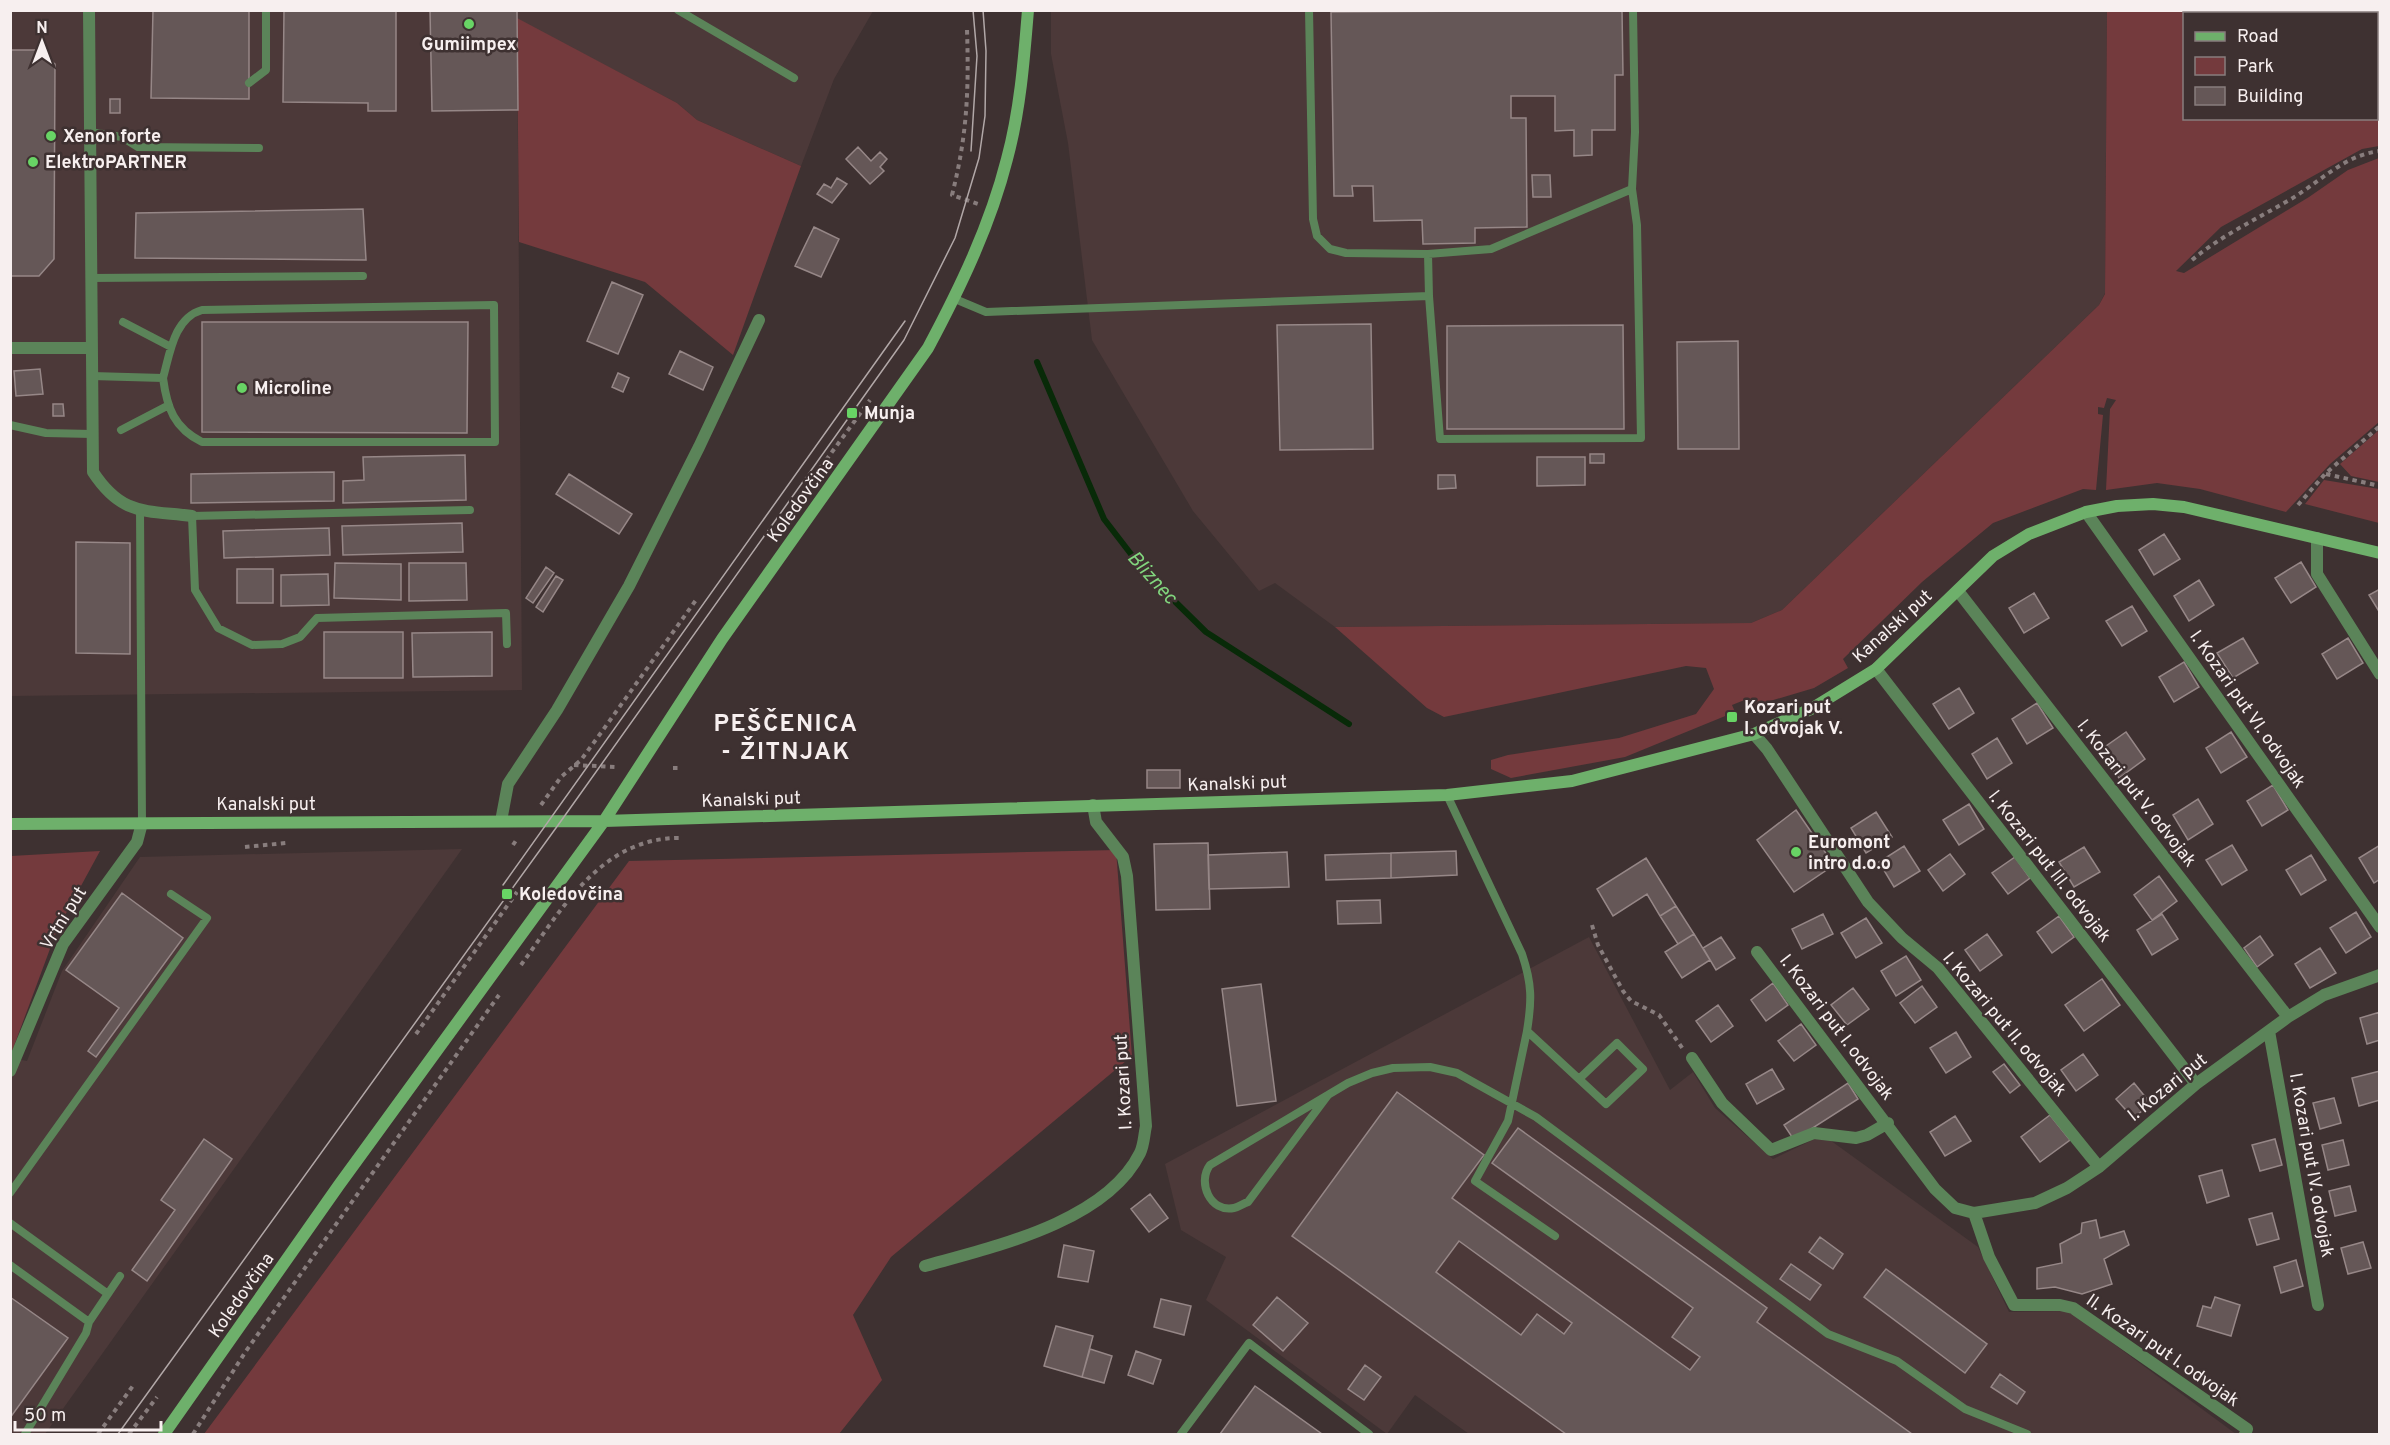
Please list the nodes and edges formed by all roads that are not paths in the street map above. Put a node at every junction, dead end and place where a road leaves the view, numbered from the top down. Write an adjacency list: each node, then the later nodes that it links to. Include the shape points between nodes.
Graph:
1 (89, 10): 9 (street)
2 (266, 10): 8 (lane, via 266,70)
3 (678, 10): 7 (lane)
4 (1028, 10): 16 (street, Koledovčina, via 1024,64 1008,158)
5 (1309, 10): 12 (lane, via 1313,219 1317,236 1330,249 1346,253)
6 (1633, 10): 11 (lane)
7 (794, 78)
8 (249, 83)
9 (90, 132): 10 (lane, via 122,137 138,147); 14 (street)
10 (259, 148)
11 (1632, 189): 12 (lane, via 1491,249); 15 (lane, via 1637,225 1641,438 1440,439)
12 (1428, 254): 15 (lane)
13 (363, 276): 14 (lane)
14 (90, 278): 21 (street)
15 (1428, 296): 16 (lane, via 986,312)
16 (955, 299): 42 (street, Koledovčina, via 928,348 722,639)
17 (759, 320): 41 (street, via 629,586 557,710 508,784)
18 (123, 322): 19 (lane)
19 (171, 347): 23 (lane); 24 (lane, via 181,324 190,314 202,310 494,305 495,442 202,442 185,434)
20 (10, 348): 21 (street)
21 (90, 348): 22 (street)
22 (92, 376): 23 (lane); 27 (street)
23 (163, 378): 24 (lane)
24 (169, 405): 26 (lane)
25 (10, 425): 27 (lane, via 46,433)
26 (121, 429)
27 (92, 434): 28 (street, via 93,472 108,494)
28 (140, 510): 31 (street); 43 (lane)
29 (470, 510): 31 (lane)
30 (2086, 512): 32 (street, Kanalski put, via 2126,505 2184,507); 34 (street, Kanalski put, via 2029,534 1993,556); 46 (street, I. Kozari put VI. odvojak)
31 (192, 516): 35 (lane, via 195,590 218,628 252,645 282,644 300,637 317,618 506,613)
32 (2317, 538): 33 (street, Kanalski put); 37 (street, via 2317,574)
33 (2379, 553)
34 (1958, 591): 36 (street, Kanalski put); 49 (street, I. Kozari put V. odvojak)
35 (507, 644)
36 (1876, 669): 38 (street, Kanalski put, via 1810,709); 55 (street, I. Kozari put III. odvojak)
37 (2379, 674)
38 (1754, 734): 39 (street, Kanalski put, via 1572,781); 59 (street, I. Kozari put II. odvojak, via 1869,902 1902,938 1938,968)
39 (1447, 795): 40 (street, Kanalski put); 50 (lane, via 1522,954 1530,979)
40 (1093, 806): 42 (street, Kanalski put); 65 (street, I. Kozari put, via 1096,822 1123,857 1127,876 1146,1126 1141,1151 1105,1196 1070,1215 1009,1243)
41 (501, 821): 42 (street, Kanalski put); 43 (street, Kanalski put)
42 (604, 821): 72 (street, Koledovčina, via 339,1185)
43 (142, 823): 44 (street, Kanalski put); 53 (street, Vrtni put, via 137,842 63,944)
44 (10, 824)
45 (171, 894): 60 (lane, via 207,918)
46 (2379, 927)
47 (1757, 952): 58 (street, I. Kozari put I. odvojak)
48 (2379, 975): 49 (street, I. Kozari put, via 2324,995)
49 (2288, 1017): 51 (street, I. Kozari put)
50 (1527, 1031): 54 (lane); 57 (lane)
51 (2269, 1031): 55 (street, I. Kozari put); 68 (street, I. Kozari put IV. odvojak)
52 (1692, 1058): 58 (street, I. Kozari put I. odvojak, via 1722,1103 1772,1150 1814,1133 1856,1138)
53 (10, 1071)
54 (1580, 1078): 54 (lane, via 1606,1104 1643,1069 1617,1042)
55 (2196, 1084): 59 (street, I. Kozari put)
56 (1328, 1095): 56 (lane, via 1248,1202 1234,1208 1213,1202 1204,1182 1210,1165); 57 (lane, via 1372,1073 1430,1067 1457,1073)
57 (1512, 1103): 63 (lane, via 1508,1121 1475,1181); 75 (lane, via 1828,1334 1897,1361 1965,1409)
58 (1888, 1123): 61 (street, I. Kozari put I. odvojak, via 1935,1189 1955,1208)
59 (2099, 1167): 61 (street, I. Kozari put, via 2034,1203)
60 (10, 1193)
61 (1974, 1213): 70 (street, II. Kozari put I. odvojak, via 1989,1257 2014,1305 2073,1308)
62 (10, 1223): 67 (lane)
63 (1555, 1236)
64 (10, 1265): 69 (lane)
65 (925, 1266)
66 (120, 1276): 67 (lane)
67 (108, 1294): 69 (lane)
68 (2318, 1305)
69 (89, 1322): 71 (lane)
70 (2246, 1432)
71 (25, 1434)
72 (164, 1434)
73 (1181, 1434): 74 (lane, via 1249,1343)
74 (1369, 1434)
75 (2027, 1434)

